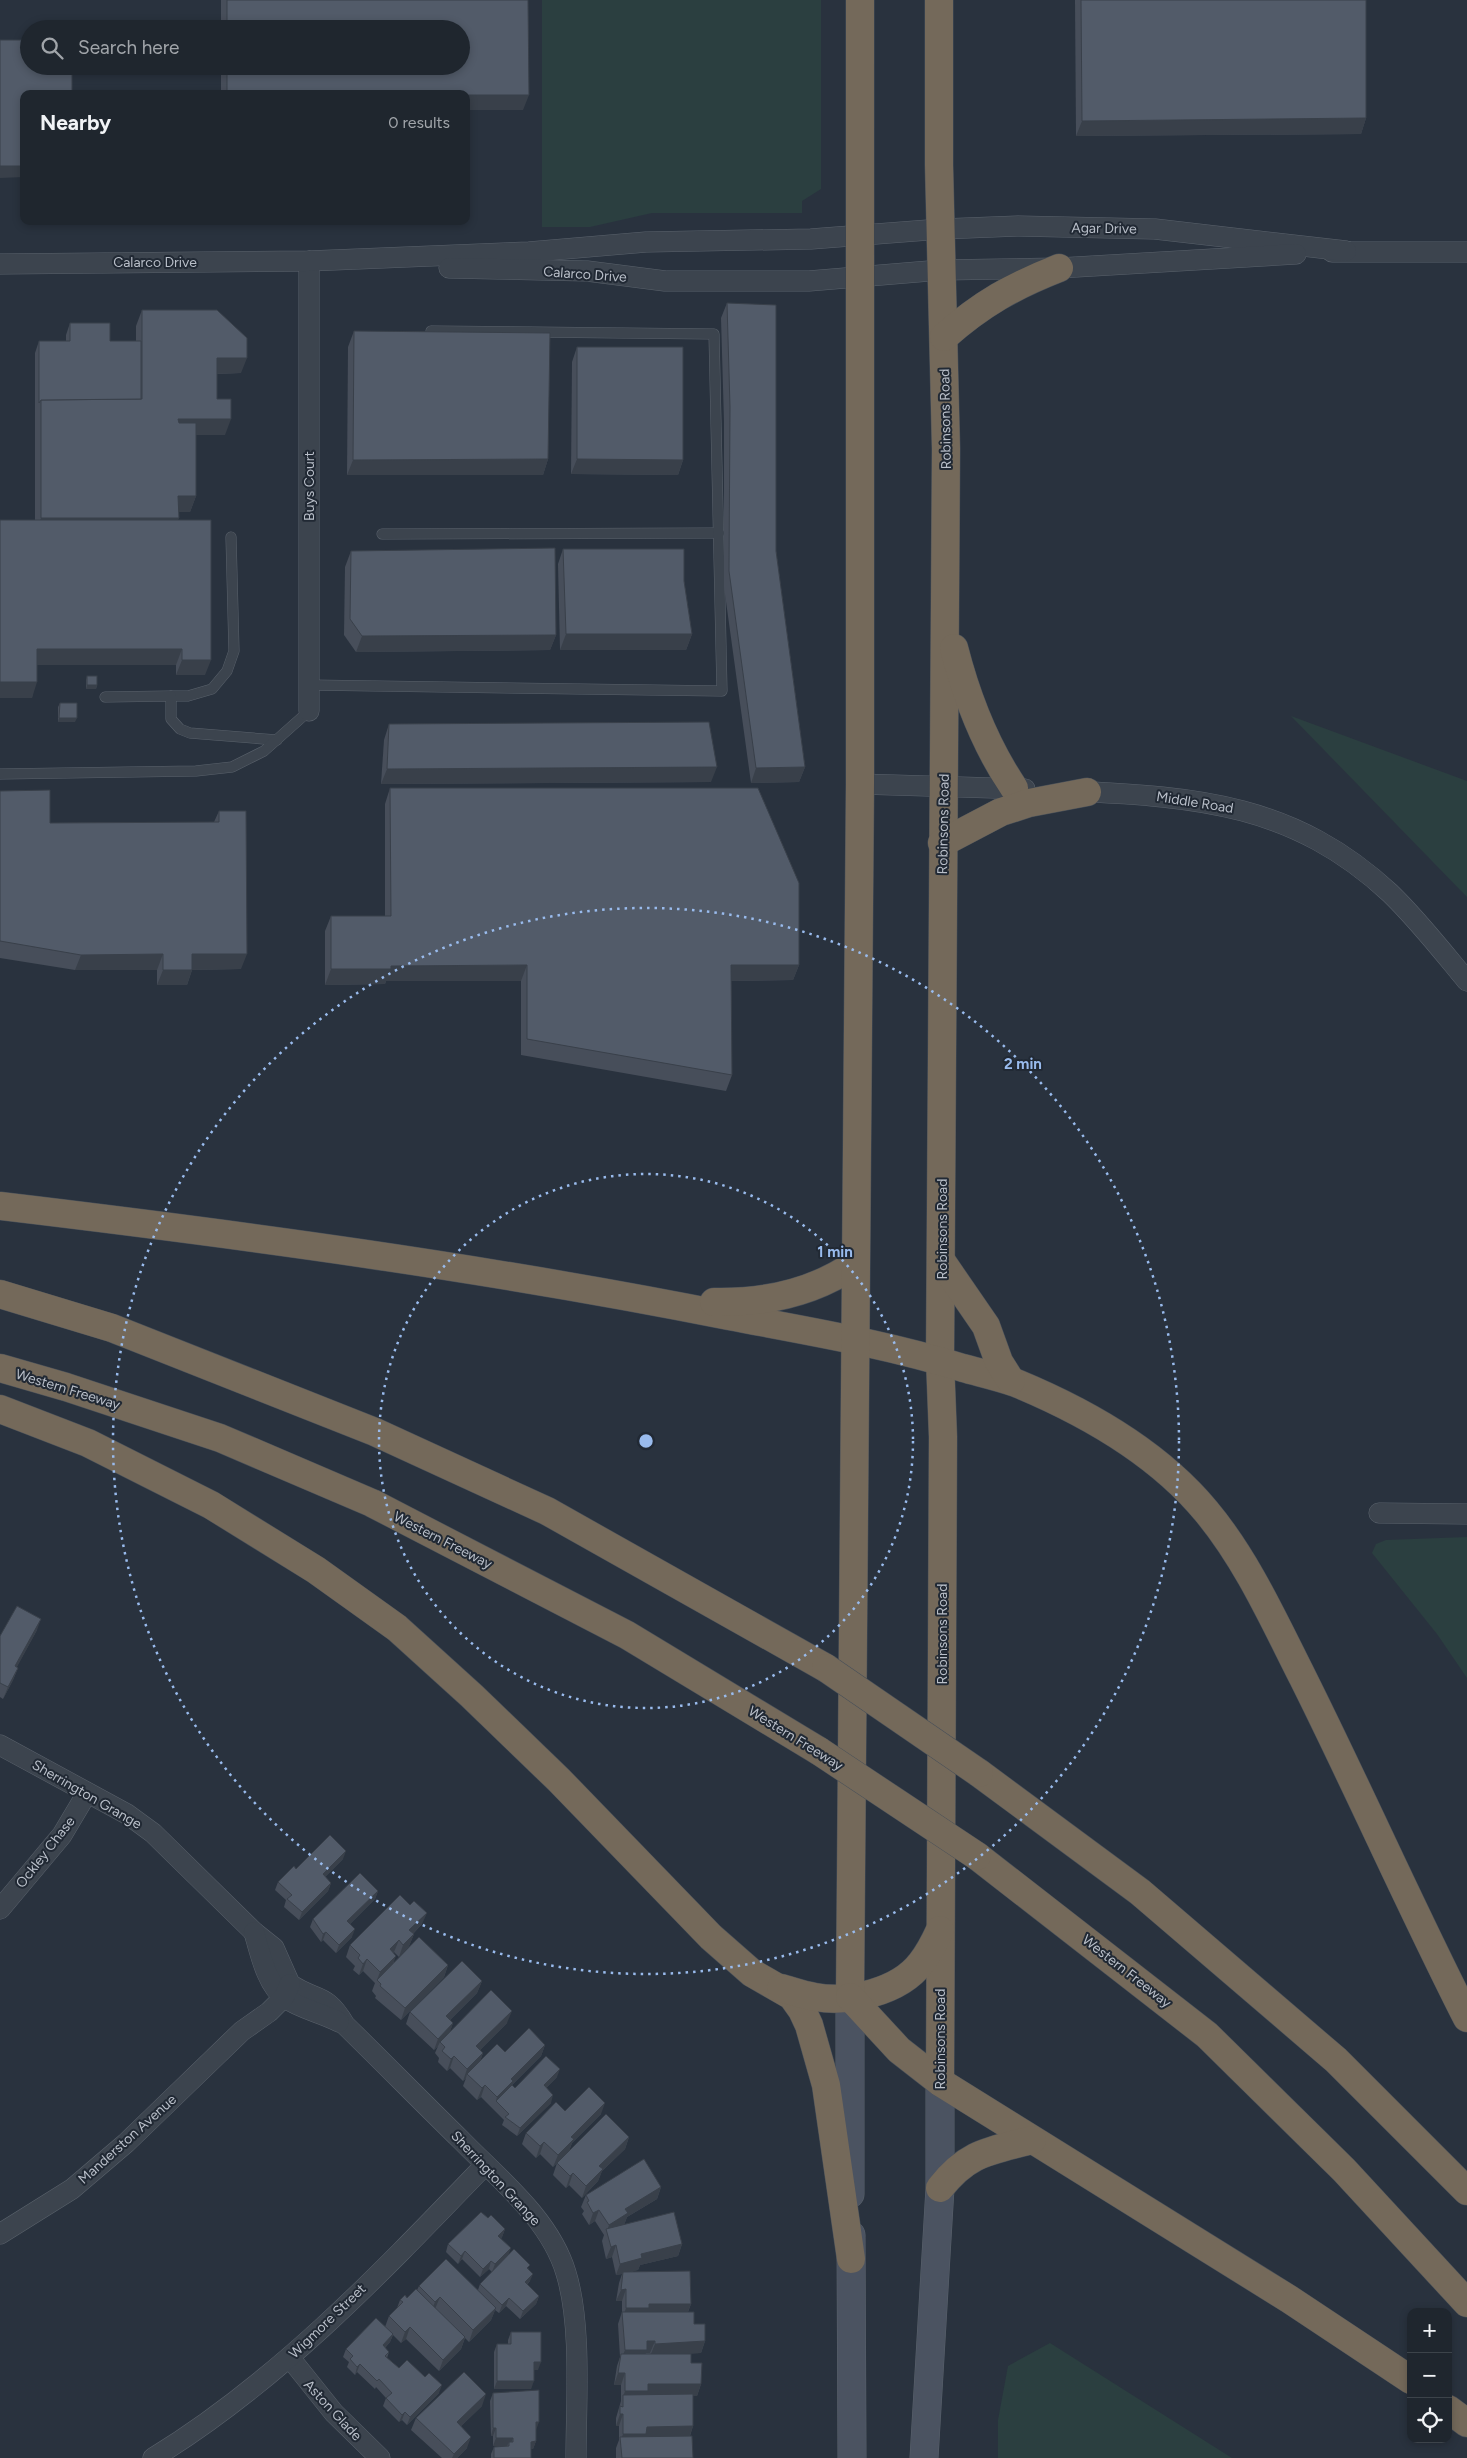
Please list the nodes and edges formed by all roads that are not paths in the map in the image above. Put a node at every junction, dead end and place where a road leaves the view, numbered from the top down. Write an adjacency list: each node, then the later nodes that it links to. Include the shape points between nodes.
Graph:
1 (860, 0): 4 (highway)
2 (939, 0): 3 (highway, Robinsons Road)
3 (941, 229): 4 (street, Agar Drive); 5 (street, Agar Drive, via 1018,226 1155,229); 10 (highway, Robinsons Road)
4 (861, 235): 7 (street, Calarco Drive, via 800,240 646,242 528,252); 11 (highway)
5 (1346, 251): 6 (street, Agar Drive); 9 (street, Agar Drive)
6 (1467, 252)
7 (309, 261): 8 (street, Calarco Drive); 11 (street, Calarco Drive, via 401,267 588,271 665,281 809,281); 18 (street, Buys Court)
8 (0, 264)
9 (1059, 268): 10 (street, Agar Drive); 13 (highway, via 1018,284 978,308)
10 (941, 270): 11 (street, Agar Drive); 13 (highway, Robinsons Road)
11 (861, 276): 24 (highway)
12 (431, 332): 14 (lane, via 714,334)
13 (944, 337): 17 (highway, Robinsons Road)
14 (719, 533): 15 (lane); 18 (lane, via 722,691)
15 (382, 534)
16 (231, 537): 19 (lane, via 234,651 227,671 212,689 188,696)
17 (945, 613): 25 (highway, Robinsons Road); 26 (highway, via 963,683 984,738)
18 (309, 685): 21 (street, Buys Court)
19 (171, 696): 20 (lane); 22 (lane, via 171,719 180,729)
20 (105, 697)
21 (309, 711): 22 (lane)
22 (277, 740): 23 (lane, via 264,751 232,766 196,771)
23 (0, 774)
24 (860, 784): 25 (street, Middle Road); 32 (highway)
25 (944, 786): 26 (street, Middle Road); 28 (highway, Robinsons Road)
26 (1014, 788): 27 (street, Middle Road)
27 (1086, 792): 28 (highway, via 1001,812); 29 (street, Middle Road, via 1178,797 1226,805 1296,828 1360,868 1389,893 1418,921)
28 (942, 843): 31 (highway, Robinsons Road)
29 (1467, 981)
30 (0, 1206): 34 (highway, via 183,1228 491,1272)
31 (942, 1262): 36 (highway, Robinsons Road); 38 (highway, via 986,1326)
32 (855, 1264): 34 (highway, via 834,1278 788,1295 726,1302); 35 (highway)
33 (0, 1294): 54 (highway, bridge, via 112,1328 375,1432 547,1511 826,1668 979,1773 1155,1905 1336,2060)
34 (650, 1300): 35 (highway)
35 (855, 1340): 36 (highway); 48 (highway)
36 (940, 1360): 38 (highway); 45 (highway, Robinsons Road, via 944,1437)
37 (0, 1368): 57 (highway, Western Freeway, bridge, via 220,1438 372,1503 627,1635 820,1751 977,1856 1207,2035 1344,2170)
38 (1011, 1381): 49 (highway, via 1094,1420 1134,1445 1205,1510 1233,1549 1267,1606 1331,1733)
39 (0, 1409): 46 (highway, via 88,1443 211,1505 316,1570 397,1628 559,1780 711,1937 752,1973)
40 (1379, 1513): 41 (street)
41 (1467, 1514)
42 (0, 1745): 43 (street, Sherrington Grange)
43 (87, 1793): 44 (street, Ockley Chase, via 62,1835); 47 (street, Sherrington Grange, via 154,1832 274,1948)
44 (0, 1909)
45 (941, 1927): 48 (highway, via 926,1956 908,1976 888,1988); 50 (highway, Robinsons Road)
46 (778, 1987): 48 (highway, via 816,1998); 56 (highway, via 792,1996 802,2010 826,2085)
47 (283, 1990): 52 (street, Sherrington Grange, via 326,2000 336,2009 345,2025); 55 (street, Manderston Avenue, via 260,2002 242,2031 126,2143 72,2189)
48 (850, 1997): 50 (highway, via 899,2050); 56 (main road)
49 (1467, 2018)
50 (940, 2082): 51 (highway); 53 (main road, Robinsons Road)
51 (1032, 2140): 53 (highway, via 981,2153 964,2161); 59 (highway)
52 (485, 2165): 58 (street, Wigmore Street); 64 (street, Sherrington Grange, via 540,2224 566,2272 575,2328)
53 (940, 2188): 66 (main road, Robinsons Road)
54 (1467, 2191)
55 (0, 2234)
56 (851, 2259): 65 (main road)
57 (1467, 2303)
58 (290, 2358): 62 (street, Wigmore Street, via 218,2415); 63 (street, Aston Glade, via 334,2413)
59 (1407, 2377)
60 (1452, 2412): 61 (highway)
61 (1467, 2423)
62 (153, 2458)
63 (380, 2458)
64 (576, 2458)
65 (852, 2458)
66 (924, 2458)

